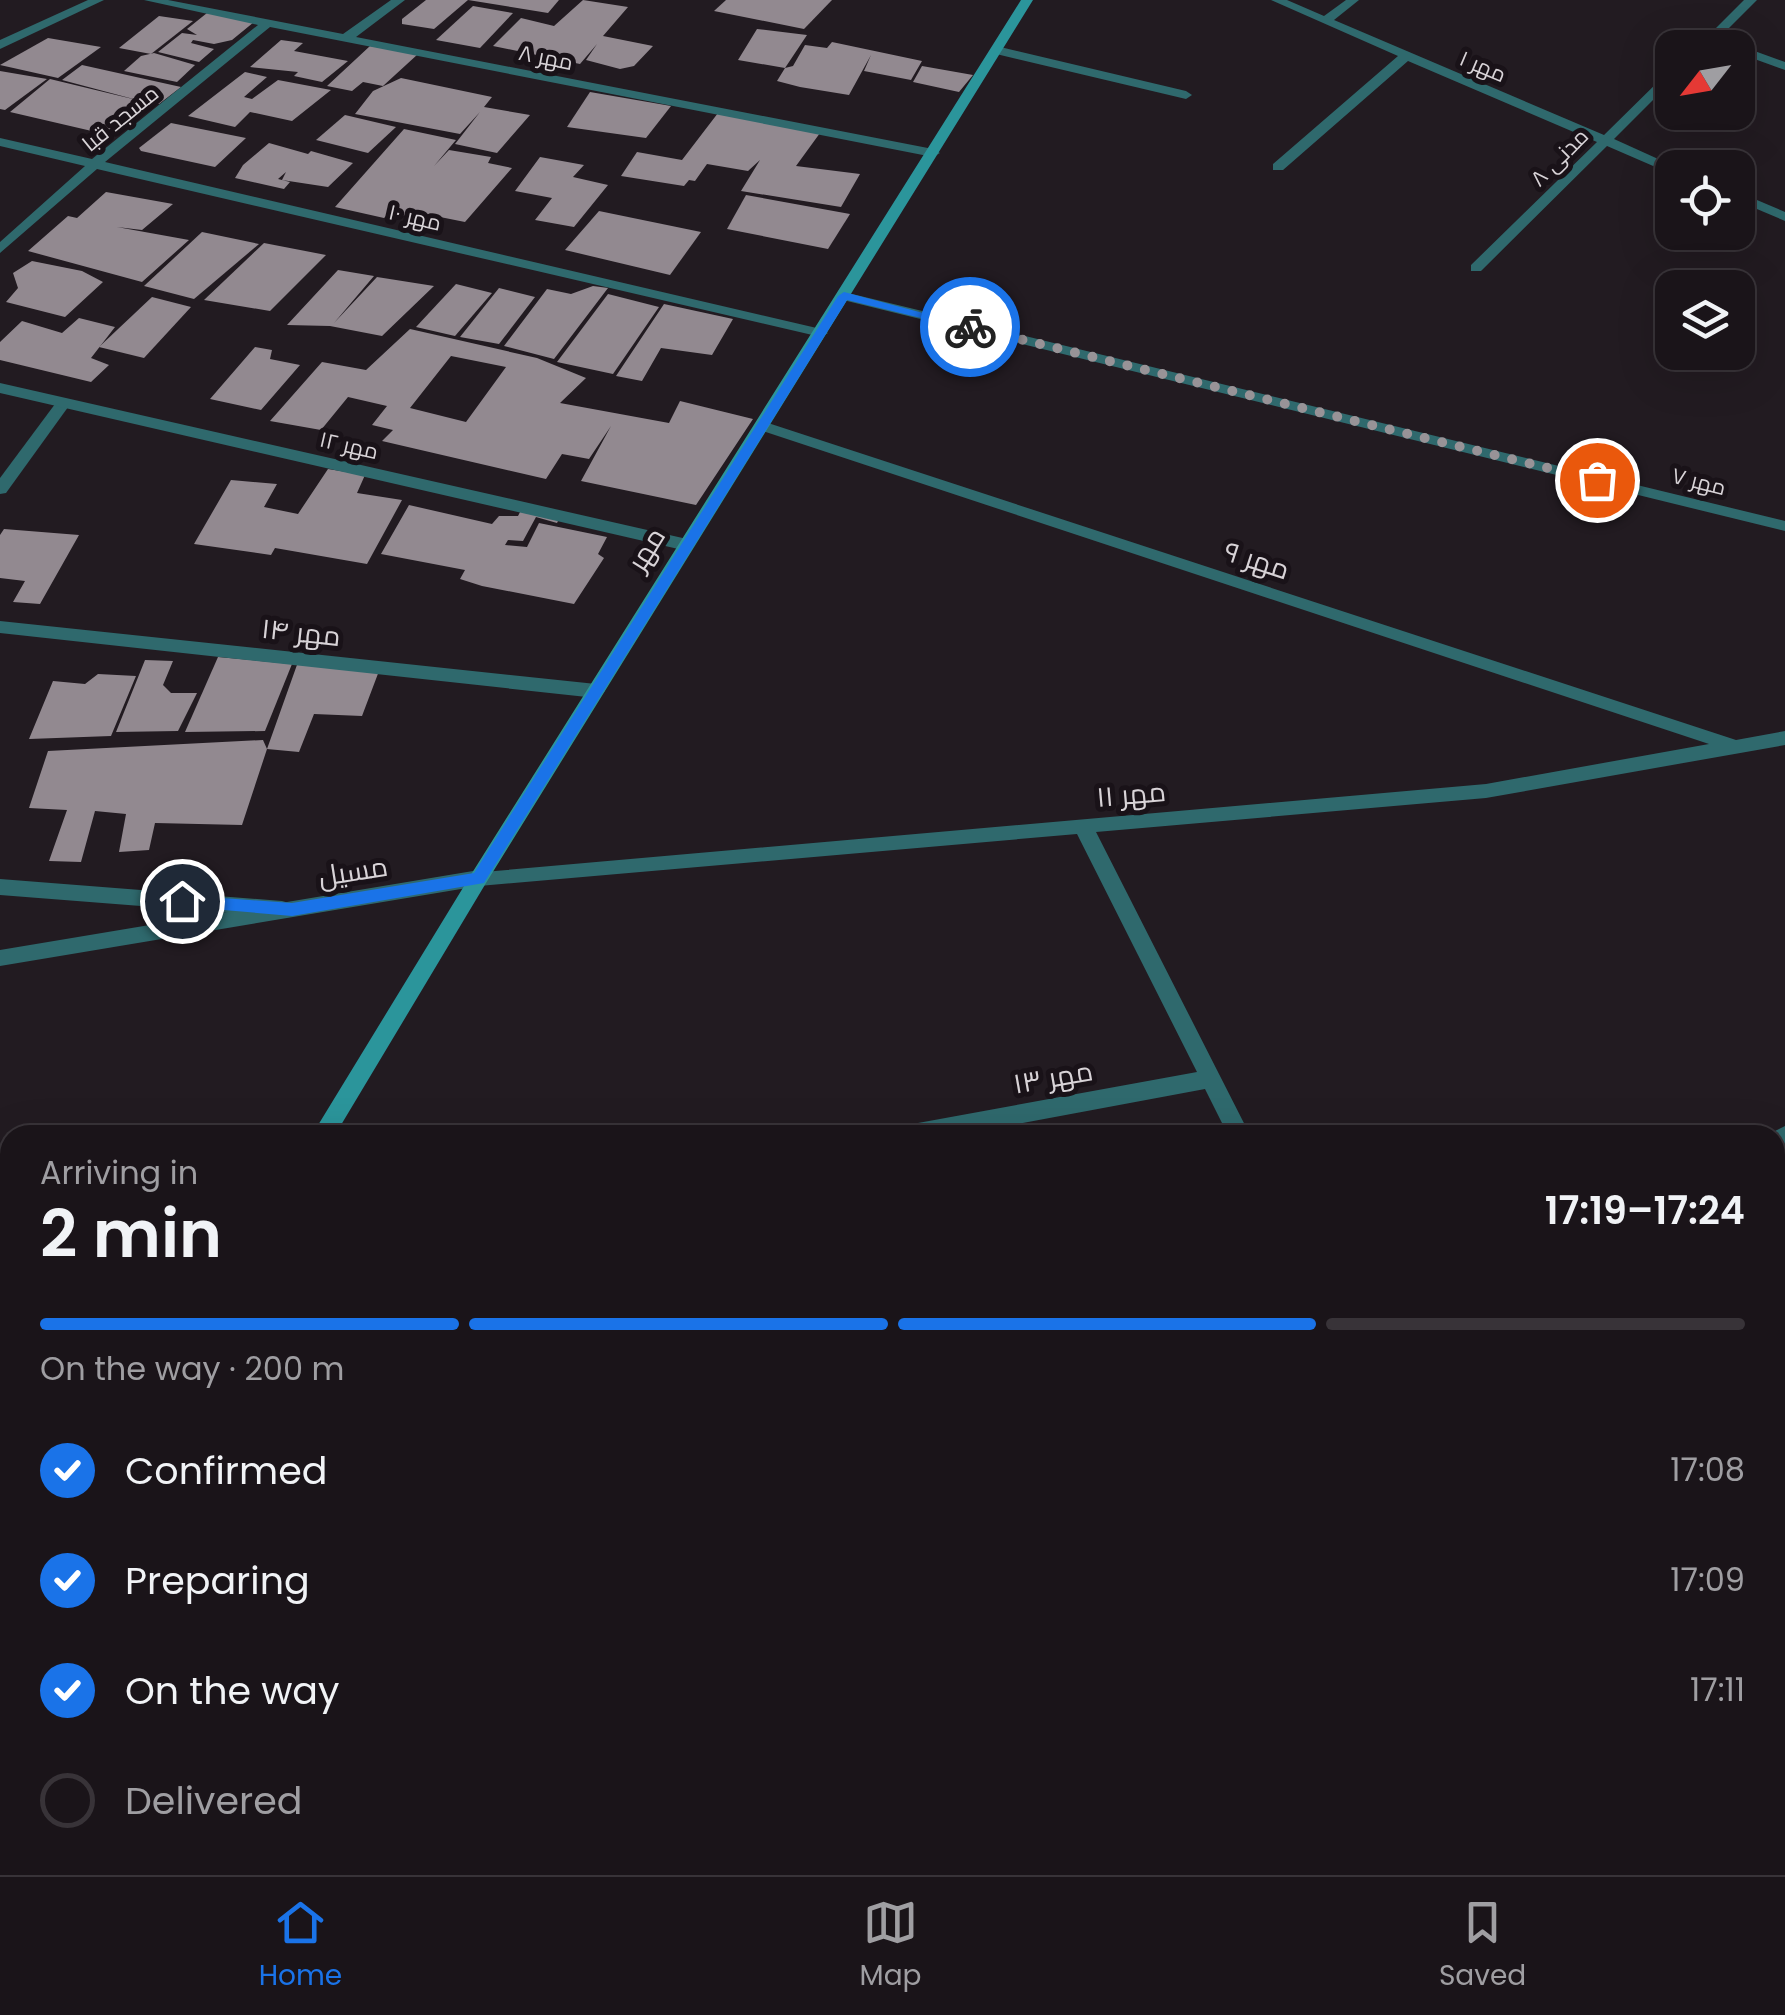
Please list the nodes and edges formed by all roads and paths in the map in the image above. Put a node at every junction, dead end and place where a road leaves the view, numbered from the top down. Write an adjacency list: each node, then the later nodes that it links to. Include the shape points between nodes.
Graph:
1 (98, 0): 12 (street)
2 (150, 0): 9 (street, مهر ۸)
3 (400, 0): 11 (street)
4 (1027, 0): 13 (main road, مهر)
5 (1277, 0): 8 (street, مهر ۱)
6 (1353, 0): 8 (street)
7 (1751, 0): 10 (street)
8 (1326, 21): 14 (street, مهر ۱)
9 (268, 23): 11 (street, مهر ۸); 23 (street, مسجد قبا)
10 (1720, 30)
11 (346, 38): 21 (street, مهر ۸)
12 (0, 46)
13 (996, 50): 18 (street); 21 (main road, مهر)
14 (1407, 55): 19 (street, مهر ۱); 24 (street)
15 (1755, 55): 16 (street)
16 (1785, 66)
17 (1655, 91): 19 (street, مدنی ۸)
18 (1186, 95)
19 (1605, 140): 22 (street, مهر ۱); 28 (street, مدنی ۸)
20 (0, 142): 23 (street, مهر ۱۰)
21 (933, 153): 29 (main road, مهر)
22 (1655, 162)
23 (96, 163): 27 (street, مسجد قبا); 30 (street, مهر ۱۰)
24 (1278, 167)
25 (1755, 204): 26 (street)
26 (1785, 217)
27 (0, 249)
28 (1476, 268)
29 (844, 296): 30 (main road, مهر); 35 (street, مهر ۷)
30 (820, 332): 33 (main road, مهر)
31 (0, 388): 32 (street, مهر ۱۲)
32 (63, 403): 34 (street); 36 (street, مهر ۱۲)
33 (762, 426): 36 (main road, مهر); 40 (street, مهر ۹)
34 (0, 489)
35 (1785, 526)
36 (688, 545): 38 (main road, مهر)
37 (0, 627): 38 (street, مهر ۱۴)
38 (596, 691): 42 (main road, مهر)
39 (1785, 738): 40 (street, مهر ۱۱)
40 (1734, 746): 41 (street, مهر ۱۱, via 1486,791)
41 (1083, 826): 42 (street, مهر ۱۱); 46 (street)
42 (479, 878): 44 (street, مسیل); 47 (main road, مهر)
43 (0, 887): 44 (street)
44 (292, 910): 45 (street, مسیل)
45 (0, 958)
46 (1210, 1079): 48 (street, مهر ۱۳); 49 (street)
47 (329, 1125)
48 (962, 1125)
49 (1233, 1125)

